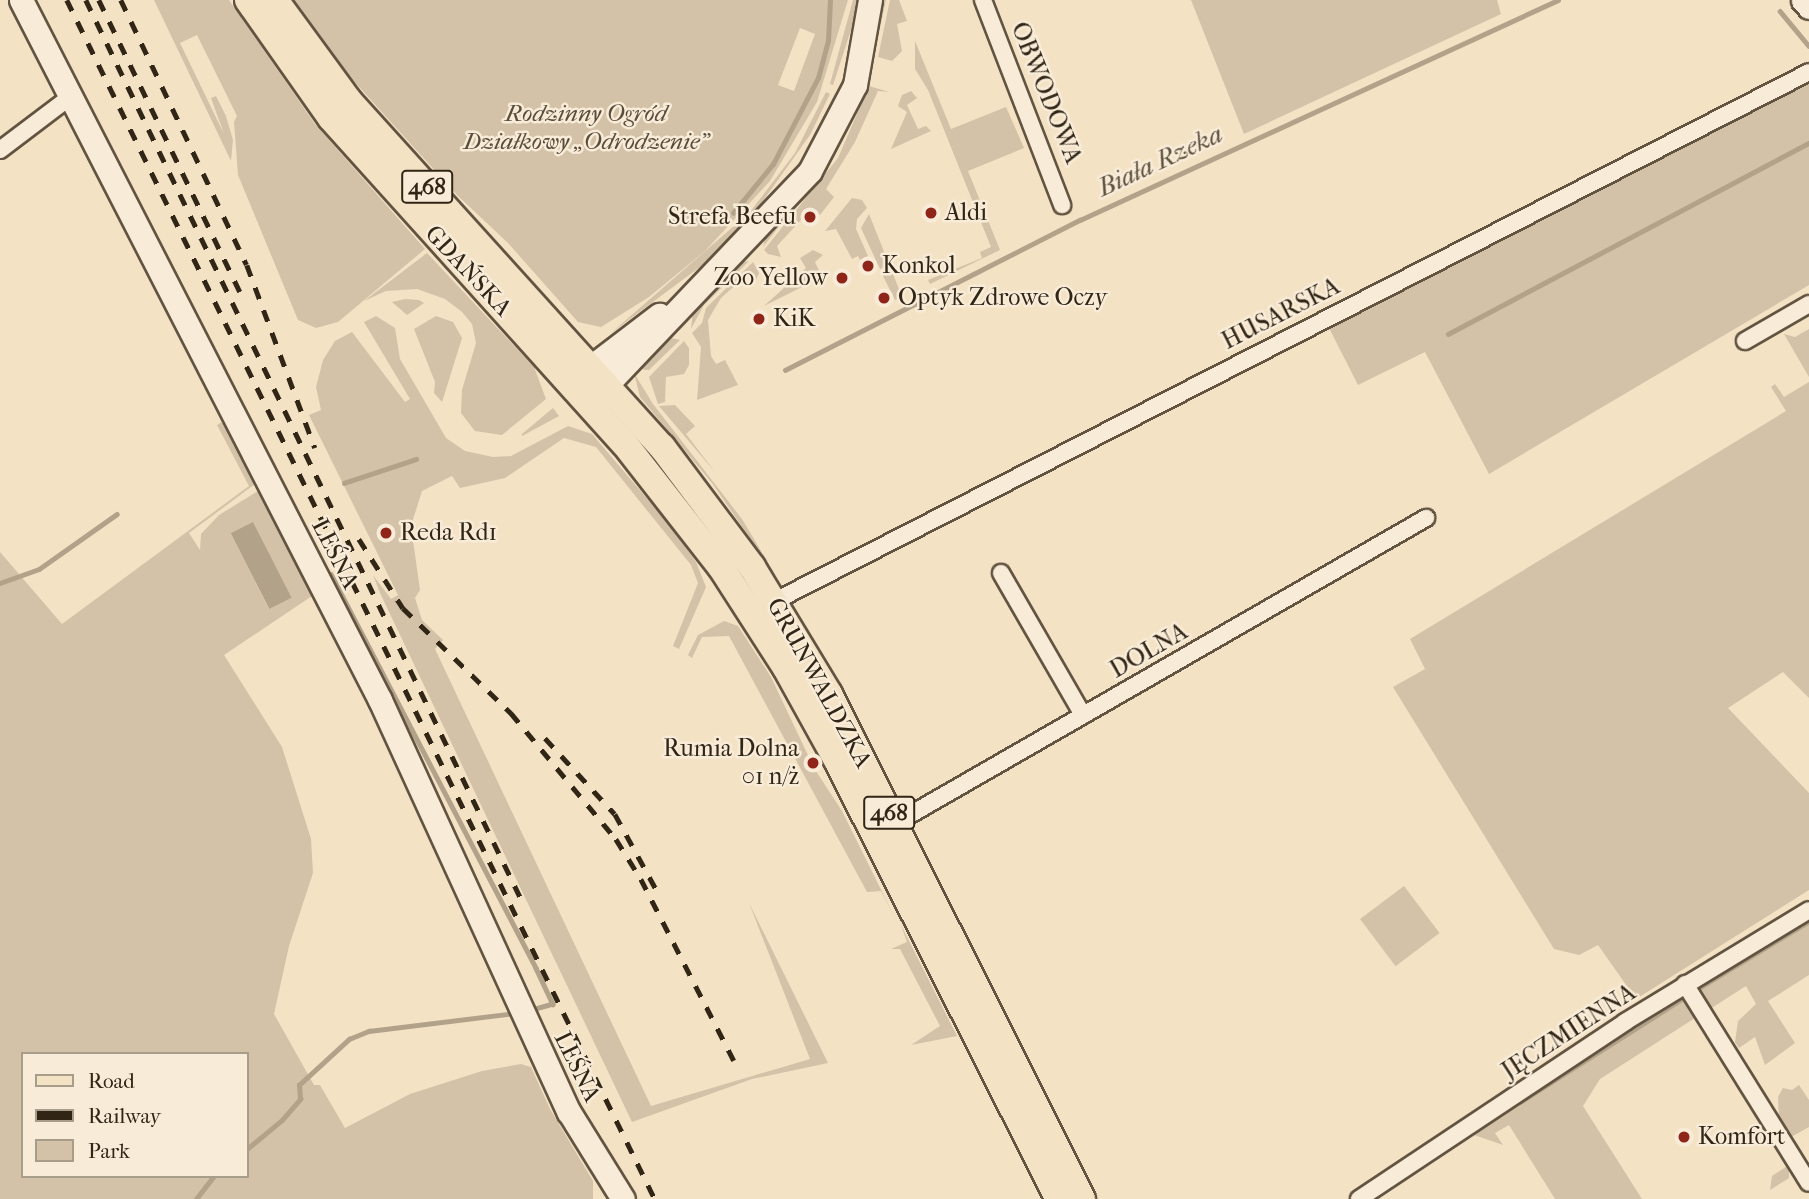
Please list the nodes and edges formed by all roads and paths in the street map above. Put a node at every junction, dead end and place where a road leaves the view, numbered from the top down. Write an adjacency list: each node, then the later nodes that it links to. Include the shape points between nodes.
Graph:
1 (21, 0): 9 (street, LEŚNA)
2 (248, 0): 16 (main road, GDAŃSKA / 468, via 304,84 348,139)
3 (275, 0): 15 (main road, GDAŃSKA / 468, via 349,101)
4 (870, 0): 12 (street, via 856,58 855,85 837,126 810,171)
5 (983, 0): 11 (street, OBWODOWA)
6 (1803, 0): 7 (street)
7 (1809, 7)
8 (1809, 72): 23 (street, HUSARSKA)
9 (70, 97): 10 (street); 29 (street, LEŚNA, via 380,700 548,1069)
10 (0, 150)
11 (1062, 205)
12 (699, 287): 15 (street); 17 (street)
13 (1809, 304): 14 (street)
14 (1745, 341)
15 (590, 364): 16 (street); 17 (main road, GDAŃSKA / 468)
16 (570, 383): 18 (main road, GDAŃSKA / 468)
17 (608, 384): 18 (street); 19 (main road, GDAŃSKA / 468)
18 (588, 404): 20 (main road, GDAŃSKA / 468)
19 (663, 447): 23 (main road, GRUNWALDZKA / 468)
20 (647, 469): 30 (main road, GRUNWALDZKA / 468, via 721,567 786,668)
21 (1426, 518): 24 (street, DOLNA)
22 (1001, 573): 24 (street)
23 (775, 601): 25 (main road, GRUNWALDZKA / 468, via 829,694)
24 (1083, 715): 25 (street, DOLNA)
25 (894, 824): 31 (main road, GRUNWALDZKA / 468)
26 (1809, 910): 27 (street, JĘCZMIENNA)
27 (1685, 984): 28 (street); 32 (street, JĘCZMIENNA)
28 (1809, 1183)
29 (623, 1199)
30 (1059, 1199)
31 (1082, 1199)
32 (1359, 1199)

